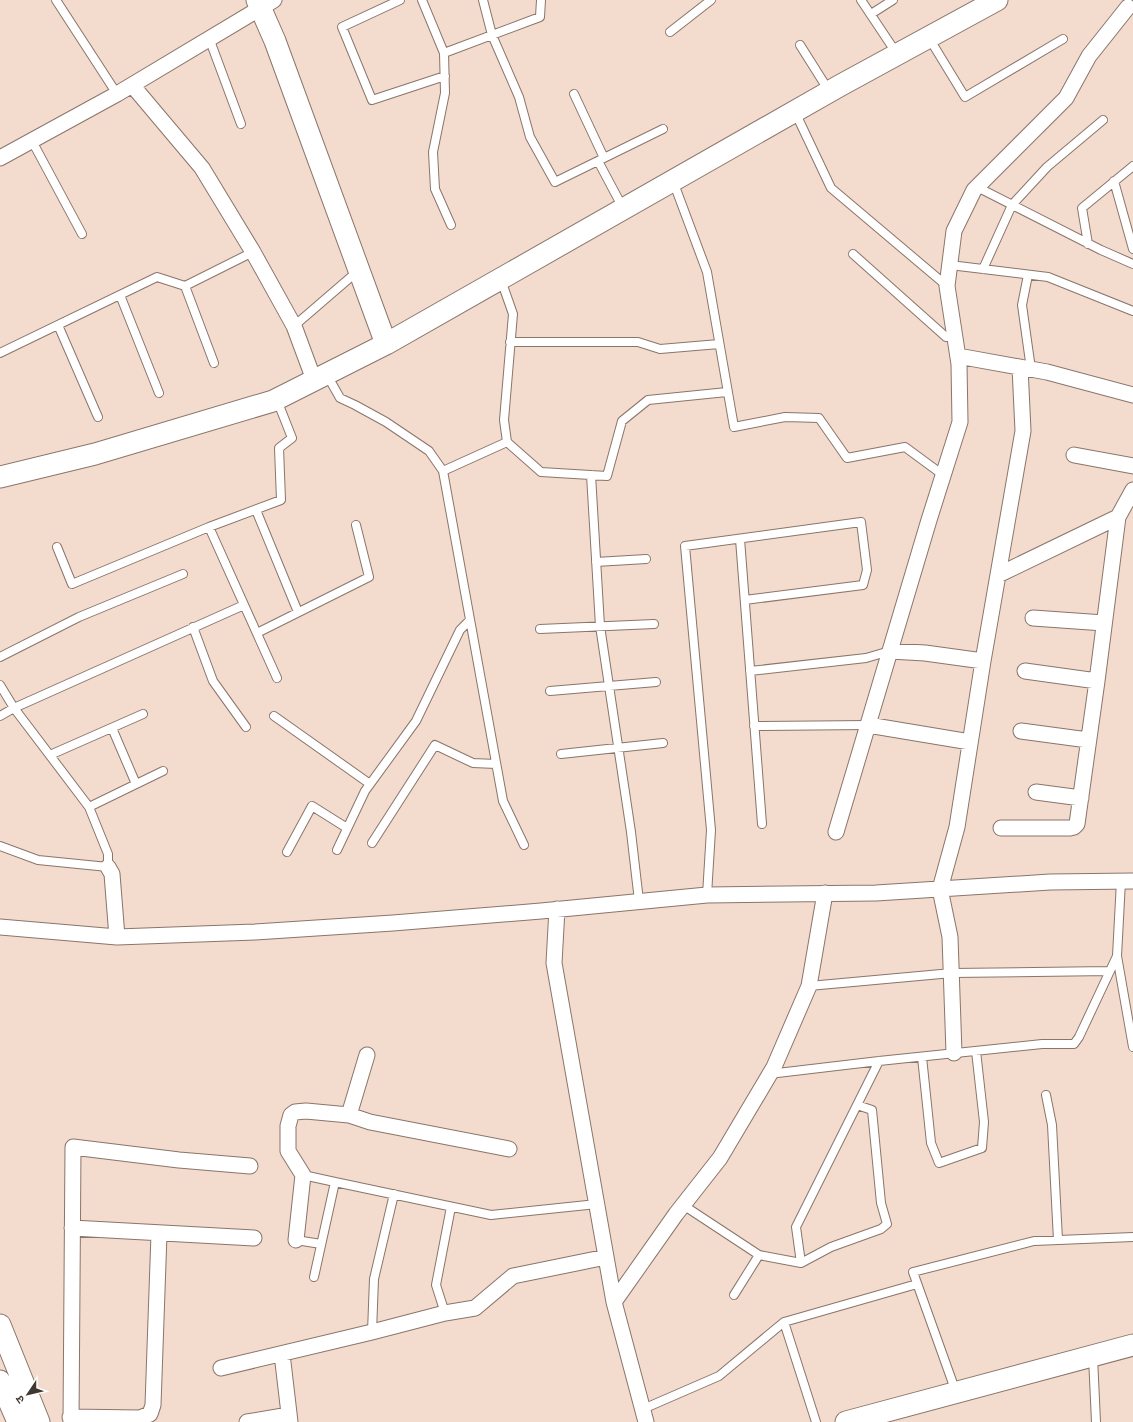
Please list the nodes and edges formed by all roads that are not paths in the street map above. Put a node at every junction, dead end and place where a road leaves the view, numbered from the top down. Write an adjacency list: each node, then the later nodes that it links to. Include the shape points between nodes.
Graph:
1 (56, 0): 24 (lane)
2 (400, 0): 21 (lane, via 342,28 372,100)
3 (422, 0): 19 (lane)
4 (483, 0): 14 (lane)
5 (541, 0): 14 (lane, via 540,17)
6 (711, 0): 13 (lane)
7 (861, 0): 12 (lane)
8 (892, 0): 12 (lane)
9 (997, 0): 16 (street)
10 (264, 2): 15 (street); 47 (street, via 275,41)
11 (1131, 6): 36 (street, via 1088,56 1066,98)
12 (870, 14): 20 (lane)
13 (670, 32)
14 (492, 35): 19 (lane); 32 (lane, via 519,97 530,137 555,182)
15 (209, 38): 22 (street); 28 (lane)
16 (928, 38): 17 (lane, via 965,97); 20 (street)
17 (1064, 39)
18 (800, 45): 23 (lane)
19 (444, 53): 21 (lane)
20 (897, 55): 23 (street)
21 (445, 76): 39 (lane, via 445,93 433,152 435,189)
22 (132, 86): 24 (street); 43 (street, via 202,168)
23 (829, 92): 26 (street)
24 (117, 94): 30 (street)
25 (574, 94): 32 (lane)
26 (795, 112): 34 (street); 52 (lane, via 831,188)
27 (1103, 120): 37 (lane, via 1047,167)
28 (241, 124)
29 (663, 129): 32 (lane)
30 (32, 141): 31 (street); 40 (lane)
31 (0, 158)
32 (601, 159): 38 (lane)
33 (1133, 166): 35 (lane)
34 (673, 181): 38 (street); 60 (lane, via 707,272)
35 (1114, 181): 41 (lane, via 1082,208); 42 (lane)
36 (977, 187): 37 (lane); 46 (street, via 954,231)
37 (1012, 205): 41 (lane); 48 (lane)
38 (624, 209): 50 (street)
39 (451, 225)
40 (82, 234)
41 (1088, 244): 45 (lane)
42 (1133, 248)
43 (253, 252): 51 (lane); 56 (street)
44 (853, 254): 57 (lane, via 946,337)
45 (1133, 264)
46 (950, 265): 48 (lane); 52 (street)
47 (359, 269): 56 (lane); 59 (street)
48 (984, 269): 49 (lane)
49 (1028, 275): 54 (lane, via 1048,277); 64 (lane, via 1022,305)
50 (500, 279): 58 (lane, via 513,314); 59 (street)
51 (185, 286): 53 (lane, via 157,277); 63 (lane)
52 (947, 286): 57 (street)
53 (120, 295): 55 (lane); 67 (lane)
54 (1133, 311)
55 (58, 325): 61 (lane); 70 (lane)
56 (294, 326): 65 (street)
57 (955, 336): 62 (street)
58 (510, 342): 60 (lane, via 638,342 660,349); 71 (lane, via 504,420)
59 (386, 344): 65 (street)
60 (719, 344): 66 (lane)
61 (0, 353)
62 (958, 356): 64 (street); 76 (street, via 960,422)
63 (214, 363)
64 (1025, 368): 68 (street); 88 (street, via 1023,431)
65 (320, 377): 69 (street); 74 (lane, via 340,398 386,422 429,451)
66 (727, 392): 75 (lane, via 648,400 622,421 607,476); 76 (lane, via 734,427 785,418 819,418 847,458 905,447)
67 (159, 393)
68 (1133, 395)
69 (277, 399): 77 (street, via 95,454); 79 (lane, via 292,438 280,448 281,500)
70 (98, 416)
71 (507, 442): 74 (lane); 75 (lane, via 541,472)
72 (1074, 455): 73 (street)
73 (1133, 466)
74 (443, 471): 93 (lane)
75 (591, 475): 86 (lane)
76 (943, 475): 100 (street)
77 (0, 477)
78 (1133, 490): 80 (street)
79 (256, 510): 82 (lane); 91 (lane)
80 (1118, 517): 88 (street); 94 (street)
81 (356, 525): 91 (lane, via 369,577)
82 (209, 527): 84 (lane, via 72,584); 90 (lane)
83 (740, 538): 89 (lane); 89 (lane, via 862,522 867,570 863,585); 146 (lane, via 684,546 711,830)
84 (57, 547)
85 (646, 559): 86 (lane)
86 (596, 562): 96 (lane)
87 (183, 574): 101 (lane, via 79,617)
88 (998, 575): 102 (street)
89 (745, 600): 103 (lane)
90 (244, 605): 97 (lane); 99 (lane)
91 (298, 612): 99 (lane)
92 (1033, 618): 94 (street)
93 (470, 620): 126 (lane); 129 (lane, via 460,630 416,721)
94 (1104, 623): 106 (street)
95 (654, 624): 96 (lane)
96 (600, 626): 98 (lane); 109 (lane)
97 (193, 628): 111 (lane); 117 (lane, via 213,680)
98 (540, 629)
99 (257, 633): 105 (lane)
100 (890, 651): 102 (street); 103 (lane, via 866,658); 115 (street)
101 (0, 657)
102 (982, 661): 121 (street)
103 (750, 671): 116 (lane)
104 (1025, 671): 106 (street)
105 (277, 678)
106 (1097, 681): 120 (street)
107 (656, 682): 109 (lane)
108 (0, 685): 111 (lane)
109 (609, 686): 110 (lane); 123 (lane)
110 (550, 691)
111 (14, 708): 113 (lane); 125 (lane)
112 (143, 714): 118 (lane)
113 (0, 716)
114 (274, 716): 129 (lane)
115 (868, 725): 116 (lane); 121 (street); 136 (street)
116 (754, 726): 133 (lane)
117 (246, 727)
118 (112, 728): 125 (lane); 128 (lane)
119 (1021, 731): 120 (street)
120 (1088, 740): 131 (street)
121 (970, 742): 144 (street, via 957,827)
122 (663, 743): 123 (lane)
123 (618, 748): 124 (lane); 147 (lane)
124 (561, 754)
125 (50, 756): 132 (lane)
126 (496, 764): 137 (lane, via 473,763 435,745); 138 (lane, via 503,802)
127 (163, 771): 128 (lane)
128 (136, 784): 132 (lane)
129 (370, 784): 134 (lane)
130 (1036, 792): 131 (street)
131 (1081, 798): 135 (street, via 1077,824 1074,827)
132 (89, 807): 142 (lane, via 108,854)
133 (762, 824)
134 (347, 828): 140 (lane); 141 (lane, via 312,806)
135 (1001, 828)
136 (836, 832)
137 (372, 843)
138 (524, 845)
139 (0, 846): 142 (lane, via 38,860)
140 (337, 850)
141 (287, 852)
142 (108, 867): 150 (street, via 112,874)
143 (1127, 881): 144 (street, via 1050,882); 151 (lane)
144 (940, 889): 145 (street); 153 (street, via 950,937)
145 (825, 893): 146 (street); 154 (street)
146 (706, 895): 147 (street)
147 (639, 901): 148 (street)
148 (557, 909): 150 (street, via 255,932); 170 (street, via 554,963)
149 (0, 927): 150 (street)
150 (117, 937)
151 (1117, 956): 152 (lane); 155 (lane)
152 (1110, 971): 153 (lane); 156 (lane, via 1074,1044 1042,1044)
153 (952, 973): 154 (lane); 157 (street)
154 (809, 986): 161 (street)
155 (1133, 1043)
156 (976, 1051): 157 (lane); 159 (lane, via 984,1122 982,1148 939,1163 931,1143)
157 (954, 1053): 159 (lane)
158 (367, 1055): 164 (street)
159 (922, 1057): 160 (lane)
160 (879, 1061): 161 (lane); 163 (lane)
161 (769, 1074): 171 (street, via 720,1158)
162 (1046, 1095): 178 (lane, via 1052,1125)
163 (857, 1105): 182 (lane, via 796,1227); 182 (lane, via 872,1110 881,1204 886,1224 881,1229 830,1247)
164 (349, 1115): 165 (street, via 370,1122); 167 (street, via 306,1111 291,1115 288,1126 288,1150)
165 (509, 1149)
166 (250, 1166): 173 (street, via 73,1147)
167 (303, 1175): 168 (lane); 177 (street)
168 (335, 1182): 169 (lane); 179 (lane)
169 (394, 1194): 172 (lane); 190 (lane, via 374,1280)
170 (597, 1204): 172 (lane, via 491,1215); 181 (street)
171 (683, 1205): 180 (lane); 186 (street)
172 (452, 1207): 187 (lane, via 436,1285)
173 (72, 1228): 174 (street); 199 (street)
174 (159, 1234): 176 (street); 199 (street, via 154,1406 150,1414 140,1418)
175 (1133, 1237): 178 (lane)
176 (254, 1238)
177 (296, 1240): 179 (lane)
178 (1058, 1240): 184 (lane, via 1034,1241 913,1272)
179 (321, 1244): 183 (lane)
180 (759, 1255): 182 (lane); 185 (lane)
181 (606, 1257): 186 (street); 187 (street, via 513,1276 475,1308)
182 (801, 1263)
183 (314, 1277)
184 (917, 1284): 188 (lane); 196 (lane)
185 (734, 1295)
186 (614, 1302): 197 (street)
187 (445, 1313): 190 (street)
188 (784, 1322): 197 (lane, via 719,1376); 204 (lane)
189 (0, 1325): 202 (street)
190 (372, 1332): 192 (street)
191 (1133, 1345): 193 (street)
192 (282, 1354): 194 (street); 198 (street)
193 (1093, 1356): 196 (street); 205 (lane)
194 (221, 1368)
195 (0, 1381): 201 (street)
196 (956, 1392): 200 (street)
197 (644, 1413)
198 (289, 1419): 203 (street)
199 (71, 1420)
200 (854, 1421)
201 (18, 1422)
202 (39, 1422)
203 (247, 1422)
204 (816, 1422)
205 (1096, 1422)

